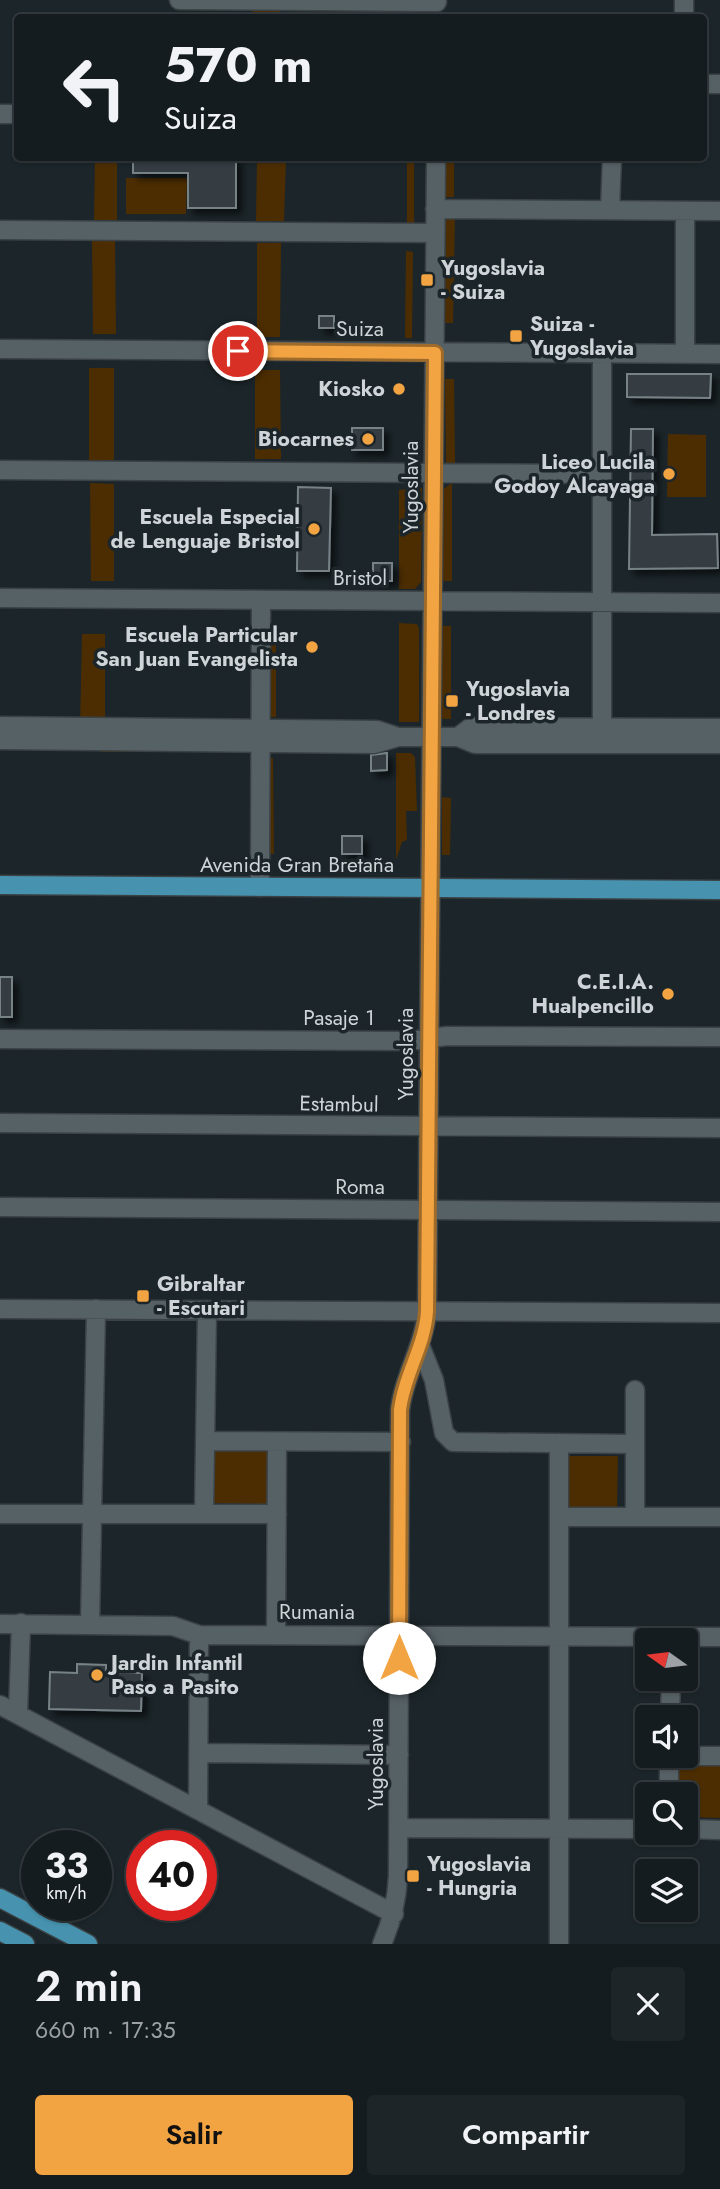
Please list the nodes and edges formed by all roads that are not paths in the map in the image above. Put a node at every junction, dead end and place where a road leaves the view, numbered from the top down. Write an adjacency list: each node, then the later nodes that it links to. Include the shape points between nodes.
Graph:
1 (179, 0): 2 (street)
2 (215, 0): 3 (street)
3 (437, 7)
4 (436, 161): 6 (street, Yugoslavia)
5 (612, 161): 7 (street)
6 (435, 209): 7 (street); 11 (street, Yugoslavia)
7 (610, 210): 8 (street)
8 (685, 211): 9 (street); 15 (street)
9 (720, 211)
10 (0, 230): 11 (street)
11 (435, 233): 13 (street, Yugoslavia)
12 (0, 349): 13 (street, Suiza)
13 (435, 353): 14 (street, Suiza); 18 (street, Yugoslavia)
14 (602, 354): 15 (street, Suiza); 19 (street)
15 (685, 354): 16 (street, Suiza)
16 (720, 354)
17 (0, 470): 18 (street)
18 (434, 473): 19 (street); 22 (street, Yugoslavia)
19 (602, 474): 23 (street)
20 (0, 598): 21 (street, Bristol)
21 (261, 600): 22 (street, Bristol); 28 (street)
22 (433, 601): 23 (street, Bristol); 29 (street, Yugoslavia)
23 (602, 602): 24 (street, Bristol); 27 (street)
24 (720, 603)
25 (0, 726): 28 (street)
26 (720, 728): 27 (street)
27 (602, 735): 29 (street, via 475,744 458,737); 31 (street)
28 (261, 736): 29 (street, via 374,744 398,737); 30 (street); 33 (street)
29 (432, 737): 34 (street, Yugoslavia)
30 (0, 740)
31 (720, 744)
32 (0, 885): 33 (main road, Avenida Gran Bretaña)
33 (260, 887): 34 (main road, Avenida Gran Bretaña)
34 (430, 888): 35 (main road, Avenida Gran Bretaña); 37 (street, Yugoslavia)
35 (720, 890)
36 (720, 1037): 37 (street, Pasaje 1)
37 (429, 1038): 38 (street, Pasaje 1); 40 (street, Yugoslavia)
38 (0, 1039)
39 (0, 1123): 40 (street, Estambul)
40 (429, 1127): 41 (street, Estambul); 43 (street, Yugoslavia)
41 (720, 1128)
42 (0, 1207): 43 (street, Roma)
43 (428, 1210): 44 (street, Roma); 48 (street, Yugoslavia)
44 (720, 1212)
45 (0, 1309): 46 (street)
46 (96, 1309): 47 (street); 58 (street)
47 (206, 1310): 48 (street); 52 (street)
48 (427, 1311): 49 (street); 50 (street, Yugoslavia)
49 (720, 1313)
50 (420, 1345): 54 (street, Yugoslavia, via 402,1394); 55 (street, via 449,1439 457,1443)
51 (635, 1390): 56 (street)
52 (205, 1441): 53 (street); 59 (street)
53 (277, 1442): 54 (street); 60 (street)
54 (401, 1442): 67 (street, Yugoslavia)
55 (559, 1443): 56 (street); 61 (street)
56 (635, 1444): 62 (street)
57 (0, 1514): 58 (street)
58 (93, 1514): 59 (street); 66 (street)
59 (204, 1514): 60 (street)
60 (277, 1514): 69 (street)
61 (559, 1517): 62 (street); 70 (street)
62 (635, 1517): 63 (street)
63 (720, 1517)
64 (0, 1623): 65 (street, Rumania)
65 (22, 1623): 66 (street, Rumania); 75 (street)
66 (90, 1625): 68 (street, Rumania, via 173,1626)
67 (399, 1634): 69 (street, Rumania); 70 (street, Rumania); 77 (street, Yugoslavia)
68 (199, 1635): 69 (street, Rumania); 76 (street)
69 (276, 1635)
70 (559, 1636): 71 (street, Rumania); 82 (street)
71 (635, 1637)
72 (698, 1637): 73 (street, Rumania)
73 (720, 1637)
74 (0, 1705): 75 (street)
75 (18, 1714): 80 (street)
76 (198, 1753): 77 (street); 80 (street)
77 (399, 1755): 81 (street, Yugoslavia)
78 (698, 1756): 79 (street)
79 (720, 1756)
80 (198, 1810): 87 (street)
81 (398, 1828): 82 (street); 87 (street, Yugoslavia)
82 (559, 1829): 83 (street); 92 (street)
83 (635, 1829)
84 (698, 1829): 85 (street)
85 (720, 1830)
86 (0, 1898): 90 (main road)
87 (394, 1914): 91 (street, Yugoslavia)
88 (0, 1931): 89 (main road)
89 (25, 1944)
90 (88, 1944)
91 (382, 1944)
92 (559, 1944)

